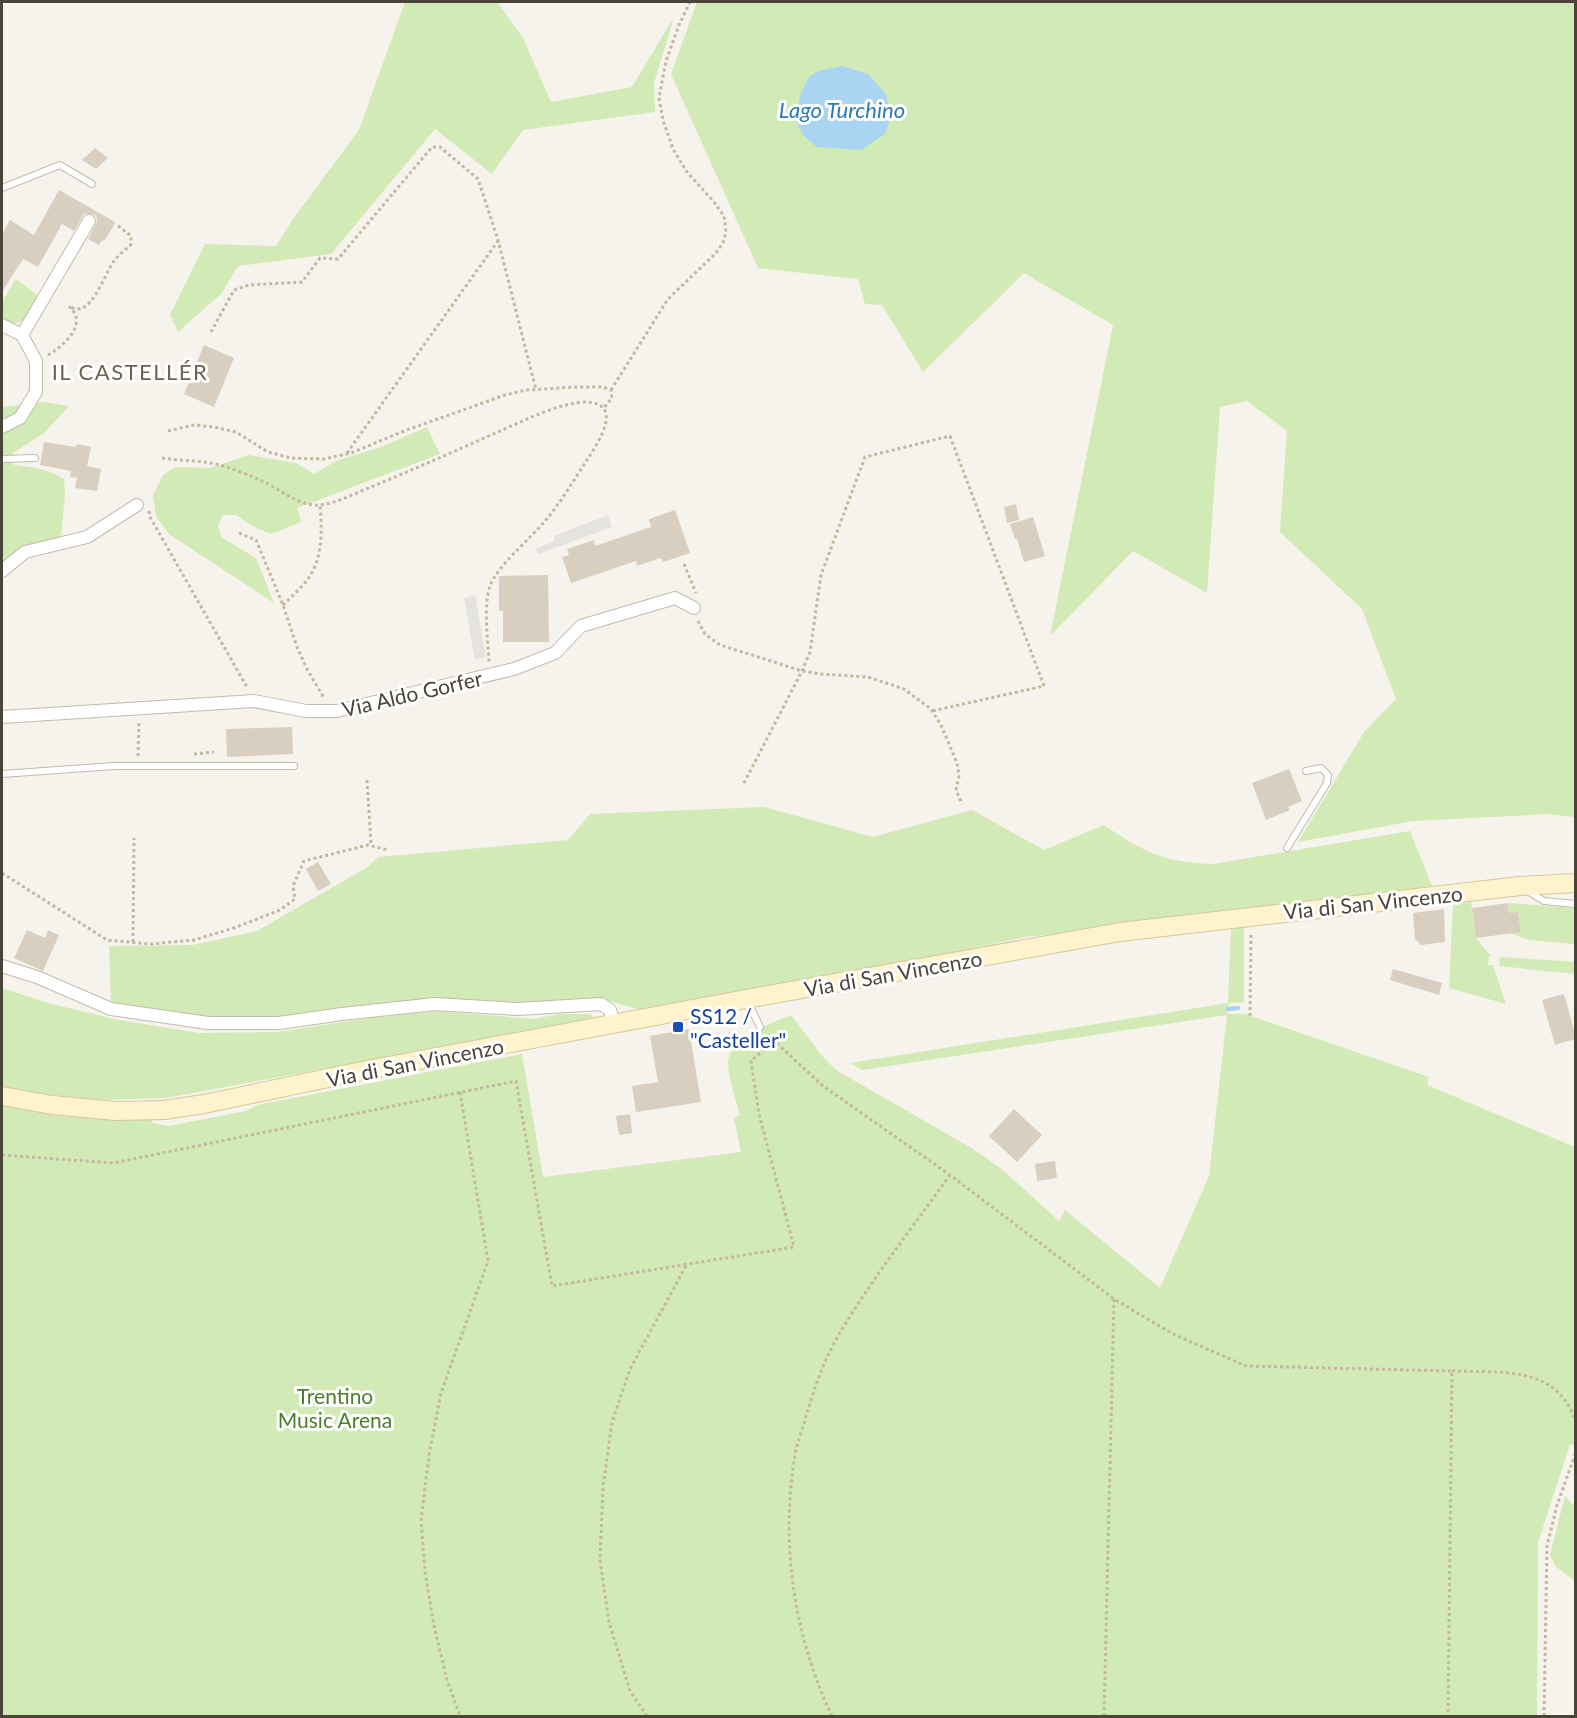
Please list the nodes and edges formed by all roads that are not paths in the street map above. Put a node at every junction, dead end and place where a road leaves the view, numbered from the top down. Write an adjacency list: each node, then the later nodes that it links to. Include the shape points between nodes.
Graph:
1 (92, 184): 2 (lane, via 60,165)
2 (2, 188)
3 (89, 220): 5 (street)
4 (2, 325): 5 (street)
5 (22, 335): 6 (street, via 36,361 36,392 20,418)
6 (2, 427)
7 (35, 458): 8 (lane)
8 (2, 459)
9 (143, 505): 10 (street, via 87,537 25,552)
10 (2, 571)
11 (694, 608): 12 (street, Via Aldo Gorfer, via 675,598 581,626 555,653 514,669 337,711 306,711 255,701)
12 (2, 717)
13 (294, 766): 15 (lane, via 114,766)
14 (1306, 771): 16 (lane, via 1321,768 1328,775 1327,783)
15 (2, 774)
16 (1287, 848)
17 (1575, 883): 18 (main road, Via di San Vincenzo)
18 (1520, 886): 19 (lane, via 1544,901); 21 (main road, Via di San Vincenzo, via 1120,932)
19 (1575, 904)
20 (2, 966): 22 (street, via 111,1009 208,1023 279,1023 435,1004 518,1009 601,1004 610,1010)
21 (746, 999): 22 (main road, Via di San Vincenzo); 23 (lane)
22 (614, 1024): 24 (main road, Via di San Vincenzo, via 164,1110 116,1111)
23 (760, 1027)
24 (2, 1096)

